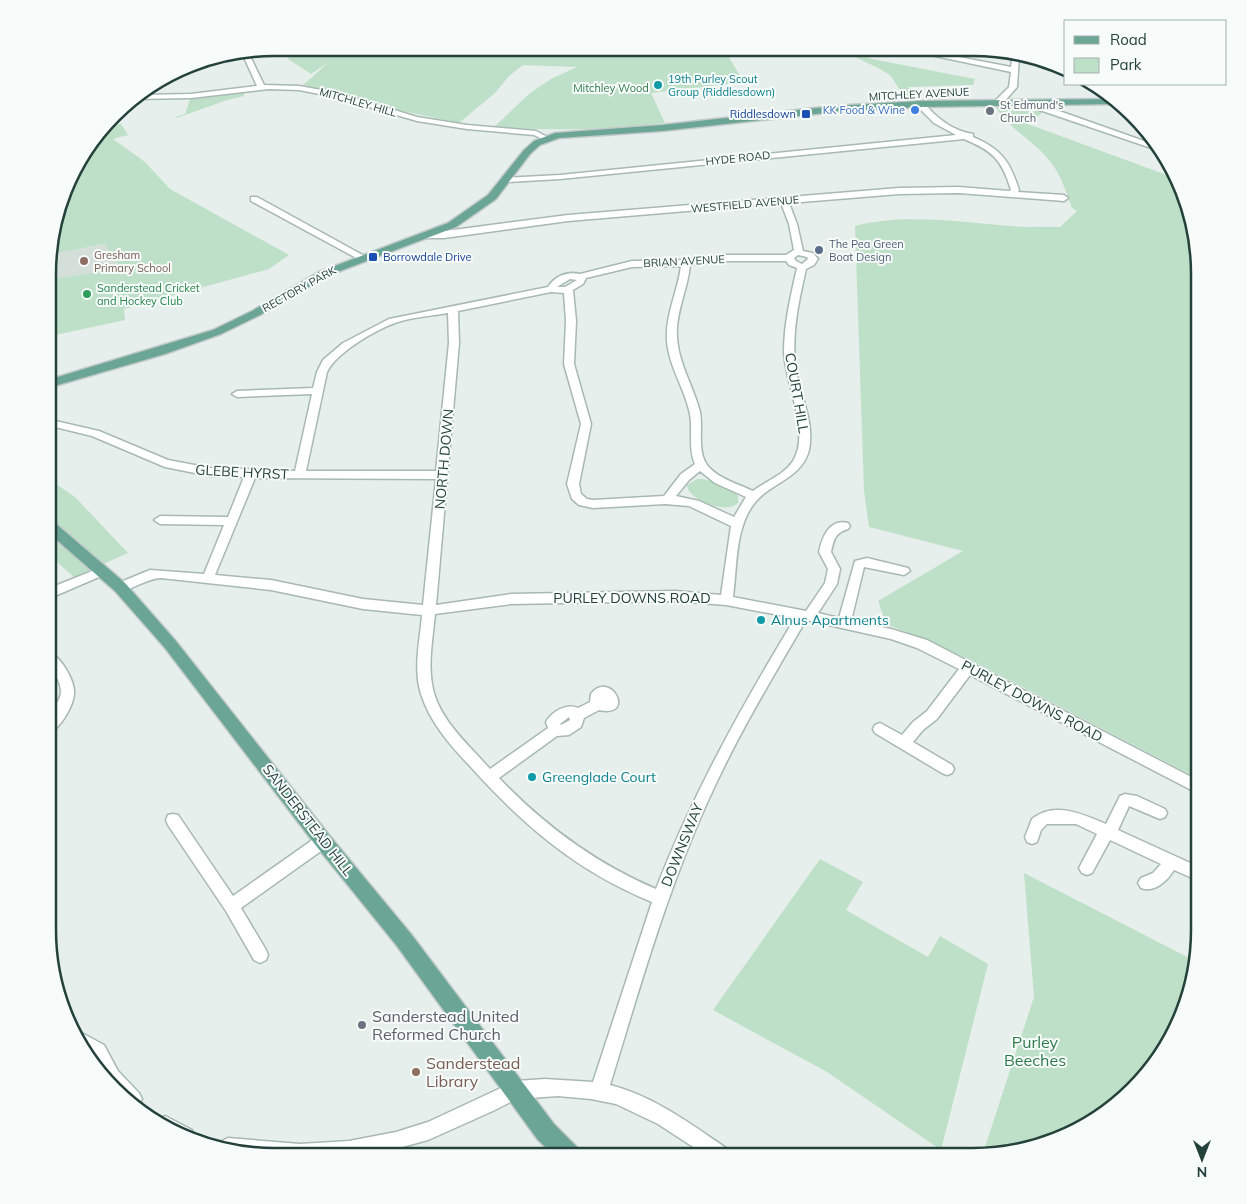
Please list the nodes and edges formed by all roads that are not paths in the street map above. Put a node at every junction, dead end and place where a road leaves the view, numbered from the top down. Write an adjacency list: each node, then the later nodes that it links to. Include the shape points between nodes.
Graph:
1 (953, 56): 4 (street)
2 (248, 58): 6 (street)
3 (1015, 60): 4 (street)
4 (1014, 70): 5 (street)
5 (1013, 86): 8 (street); 10 (street)
6 (262, 88): 7 (street, MITCHLEY HILL); 14 (street, MITCHLEY HILL, via 315,90 417,118 536,134)
7 (147, 98)
8 (1000, 102): 9 (main road, MITCHLEY AVENUE); 12 (main road, MITCHLEY AVENUE)
9 (1025, 102): 10 (main road, MITCHLEY AVENUE); 15 (street)
10 (1039, 102): 11 (main road, MITCHLEY AVENUE)
11 (1106, 102)
12 (920, 104): 13 (street, via 940,123); 14 (main road, MITCHLEY AVENUE, via 775,114)
13 (970, 136): 16 (street, HYDE ROAD); 17 (street, via 1004,162 1014,183 1016,190)
14 (547, 139): 16 (main road, RECTORY PARK, via 527,152)
15 (1147, 144)
16 (506, 180): 21 (main road, RECTORY PARK, via 472,213)
17 (1013, 192): 18 (street, WESTFIELD AVENUE); 20 (street, WESTFIELD AVENUE, via 931,190)
18 (1064, 198)
19 (254, 199): 23 (street)
20 (784, 201): 21 (street, WESTFIELD AVENUE, via 568,218); 22 (street, COURT HILL)
21 (426, 236): 23 (main road, RECTORY PARK)
22 (799, 252): 24 (street); 26 (street, COURT HILL, via 808,253 813,258 808,266)
23 (362, 258): 31 (main road, RECTORY PARK, via 323,274 217,332)
24 (789, 258): 25 (street, BRIAN AVENUE, via 725,258); 26 (street)
25 (686, 263): 27 (street, BRIAN AVENUE, via 632,264); 35 (street, via 674,312 672,341 694,411 698,457)
26 (802, 267): 39 (street, COURT HILL, via 788,346 791,375 804,425 804,448 792,471)
27 (581, 277): 28 (street, BRIAN AVENUE, via 565,278); 29 (street, BRIAN AVENUE, via 580,282)
28 (552, 289): 29 (street, BRIAN AVENUE); 30 (street, BRIAN AVENUE)
29 (568, 289): 40 (street, via 571,321 569,364 586,424 573,484 575,494 590,504)
30 (454, 308): 32 (street, BRIAN AVENUE, via 398,318 360,336 326,364); 38 (street, NORTH DOWN, via 455,334)
31 (56, 382)
32 (317, 391): 33 (street); 37 (street, BRIAN AVENUE)
33 (237, 394)
34 (56, 424): 36 (street, GLEBE HYRST, via 95,433 144,456 178,467)
35 (702, 465): 39 (street, via 714,476); 40 (street, via 685,477)
36 (251, 475): 37 (street, GLEBE HYRST); 42 (street)
37 (300, 475): 38 (street, GLEBE HYRST)
38 (442, 475): 52 (street, NORTH DOWN)
39 (754, 496): 43 (street, COURT HILL)
40 (667, 500): 43 (street, via 702,506)
41 (160, 520): 42 (street)
42 (232, 521): 48 (street)
43 (738, 524): 51 (street, COURT HILL)
44 (844, 526): 53 (street, DOWNSWAY, via 831,531 825,552 834,569 831,583)
45 (56, 531): 46 (main road, SANDERSTEAD HILL)
46 (102, 571): 49 (main road, SANDERSTEAD HILL); 50 (street)
47 (904, 571): 54 (street, via 867,562 859,564)
48 (208, 578): 49 (street, PURLEY DOWNS ROAD, via 150,574); 52 (street, PURLEY DOWNS ROAD, via 271,584 382,606)
49 (120, 587): 68 (main road, SANDERSTEAD HILL, via 170,644)
50 (56, 590)
51 (726, 600): 52 (street, PURLEY DOWNS ROAD, via 675,596 569,596 511,599); 53 (street, PURLEY DOWNS ROAD)
52 (430, 610): 62 (street, NORTH DOWN, via 424,663 426,691 440,722)
53 (806, 615): 54 (street, PURLEY DOWNS ROAD); 73 (street, DOWNSWAY, via 699,804)
54 (844, 624): 56 (street, PURLEY DOWNS ROAD, via 914,641)
55 (56, 666): 58 (street, via 65,678 68,690 67,700)
56 (968, 667): 60 (street, via 932,715); 63 (street, PURLEY DOWNS ROAD)
57 (597, 704): 62 (street, via 578,715 572,711 565,713 554,721 555,730)
58 (56, 716)
59 (880, 729): 60 (street)
60 (904, 743): 61 (street)
61 (947, 769)
62 (488, 778): 73 (street, NORTH DOWN, via 539,826 581,858)
63 (1191, 784)
64 (1160, 813): 66 (street, via 1125,800)
65 (174, 820): 74 (street)
66 (1108, 830): 67 (street, via 1078,818 1050,816 1036,823); 69 (street); 70 (street)
67 (1032, 837)
68 (323, 841): 74 (street); 78 (main road, SANDERSTEAD HILL, via 404,940)
69 (1172, 861): 71 (street); 72 (street, via 1153,882)
70 (1087, 868)
71 (1191, 870)
72 (1146, 883)
73 (661, 898): 79 (street, DOWNSWAY)
74 (231, 906): 75 (street)
75 (260, 955)
76 (90, 1046): 77 (street, via 98,1051)
77 (110, 1072)
78 (516, 1090): 79 (street); 80 (street, via 421,1134); 81 (main road, SANDERSTEAD HILL, via 546,1132)
79 (599, 1091): 82 (street, via 640,1104)
80 (369, 1148)
81 (562, 1148)
82 (710, 1148)

